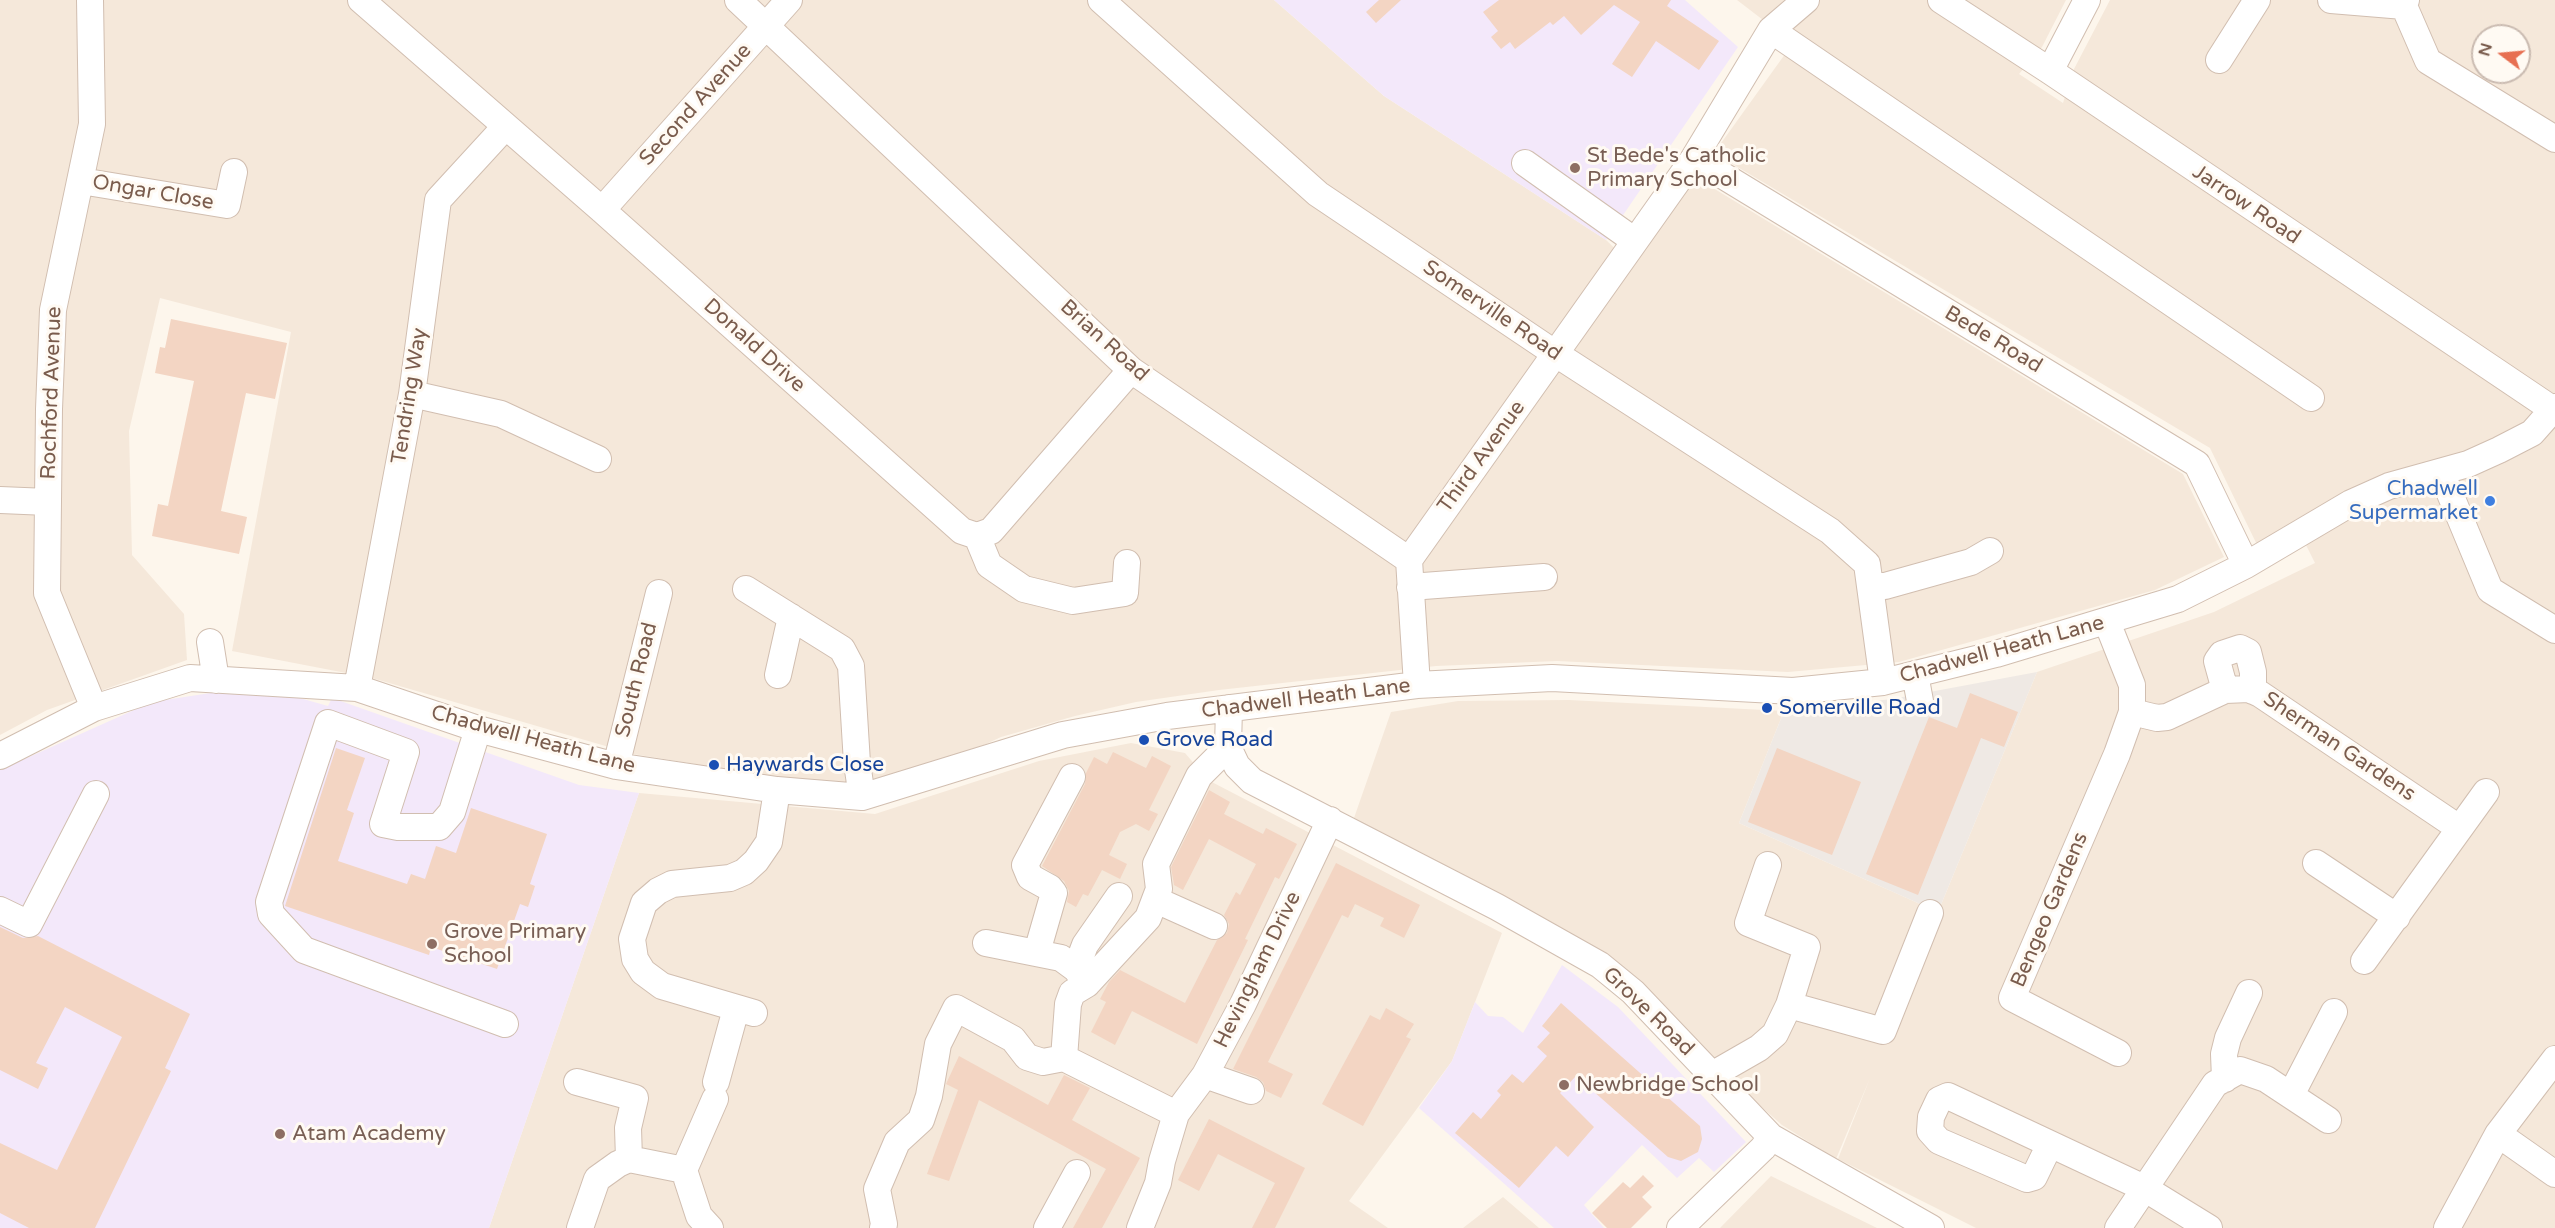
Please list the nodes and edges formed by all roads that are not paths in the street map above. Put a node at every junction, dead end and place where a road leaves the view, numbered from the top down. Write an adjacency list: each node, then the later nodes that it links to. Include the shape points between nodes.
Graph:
1 (90, 0): 21 (street, Rochford Avenue, via 92,124)
2 (361, 0): 16 (street, Donald Drive)
3 (738, 0): 12 (street, Brian Road)
4 (789, 0): 12 (street, Second Avenue)
5 (1101, 0): 24 (street, Somerville Road, via 1318,194)
6 (1806, 0): 13 (street, Third Avenue)
7 (1941, 0): 15 (street, Jarrow Road)
8 (2087, 0): 15 (street)
9 (2257, 0): 14 (street)
10 (2331, 0): 11 (street)
11 (2405, 3): 17 (street, via 2428,61)
12 (767, 25): 22 (street, Second Avenue); 25 (street, Brian Road)
13 (1771, 30): 18 (street, Third Avenue); 27 (street)
14 (2219, 60)
15 (2050, 71): 28 (street, Jarrow Road)
16 (505, 127): 22 (street, Donald Drive); 26 (street, Tendring Way, via 438,200)
17 (2555, 139)
18 (1694, 158): 23 (street, Third Avenue); 37 (street, Bede Road, via 2197,464)
19 (1524, 163): 23 (street)
20 (234, 172): 21 (street, Ongar Close, via 227,205)
21 (81, 181): 32 (street, Rochford Avenue, via 53,310)
22 (602, 210): 33 (street, Donald Drive, via 962,531)
23 (1635, 241): 24 (street, Third Avenue)
24 (1556, 354): 35 (street, Third Avenue); 39 (street, Somerville Road, via 1830,531 1868,564)
25 (1131, 370): 33 (street, via 991,531); 35 (street, Brian Road)
26 (412, 394): 29 (street, via 501,414); 52 (street, Tendring Way)
27 (2311, 398)
28 (2554, 408): 30 (street, Chadwell Heath Lane, via 2532,433)
29 (598, 459)
30 (2441, 472): 37 (street, Chadwell Heath Lane, via 2389,486 2351,503); 45 (street, via 2490,590)
31 (0, 500): 32 (street)
32 (48, 502): 56 (street, Rochford Avenue, via 47,593)
33 (977, 536): 36 (street, via 989,565 1024,589 1073,602 1125,593)
34 (1990, 551): 39 (street, via 1971,562 1885,586)
35 (1409, 560): 40 (street)
36 (1127, 564)
37 (2246, 565): 44 (street, Chadwell Heath Lane, via 2178,599)
38 (1544, 577): 40 (street)
39 (1870, 586): 50 (street, Somerville Road)
40 (1410, 587): 51 (street)
41 (746, 589): 43 (street)
42 (658, 593): 62 (street, South Road)
43 (791, 617): 48 (street); 67 (street, via 842,649 851,666)
44 (2107, 622): 47 (street, Chadwell Heath Lane); 58 (street, via 2132,685)
45 (2555, 630)
46 (210, 642): 49 (street)
47 (1915, 674): 50 (street, Chadwell Heath Lane); 55 (street)
48 (778, 675)
49 (216, 680): 52 (street, Chadwell Heath Lane); 56 (street, Chadwell Heath Lane, via 190,678)
50 (1883, 682): 51 (street, Chadwell Heath Lane, via 1793,691 1552,678)
51 (1417, 685): 57 (street, Chadwell Heath Lane)
52 (357, 688): 59 (street, Chadwell Heath Lane)
53 (2225, 690): 54 (street, Sherman Gardens); 54 (street, via 2217,661 2222,654 2240,648 2248,652); 58 (street, Sherman Gardens, via 2167,717)
54 (2253, 691): 69 (street, Sherman Gardens)
55 (1920, 701)
56 (94, 708): 61 (street, Chadwell Heath Lane)
57 (1229, 708): 60 (street); 67 (street, Chadwell Heath Lane, via 1063,735)
58 (2132, 712): 86 (street, Bengeo Gardens, via 2012,998)
59 (478, 729): 62 (street, Chadwell Heath Lane); 85 (street, via 452,812 439,827 399,827 383,824 406,752 328,723 268,902 271,914 304,950)
60 (1228, 747): 68 (street, Grove Road, via 1237,766 1252,781); 73 (street, via 1199,776 1156,864)
61 (0, 756)
62 (616, 766): 64 (street, Chadwell Heath Lane)
63 (1072, 777): 79 (street, via 1026,864 1030,877 1054,893)
64 (777, 790): 67 (street, Chadwell Heath Lane); 101 (street, via 769,842 756,861 730,878 672,884 658,891 644,903 632,939 635,959 643,972 662,986 745,1011)
65 (2486, 792): 69 (street)
66 (96, 794): 74 (street, via 29,924)
67 (862, 797)
68 (1330, 820): 89 (street, Hevingham Drive); 90 (street, Grove Road, via 1481,910 1600,965 1633,992)
69 (2459, 828): 76 (street)
70 (2316, 863): 76 (street)
71 (1767, 865): 83 (street, via 1748,923 1808,947)
72 (1119, 896): 81 (street, via 1085,945)
73 (1156, 900): 77 (street); 81 (street, via 1148,918)
74 (0, 910)
75 (1930, 913): 83 (street, via 1883,1031)
76 (2397, 917): 80 (street)
77 (1214, 926)
78 (986, 943): 79 (street)
79 (1036, 952): 81 (street, via 1061,958)
80 (2364, 961)
81 (1081, 977): 87 (street, via 1068,1004)
82 (2249, 993): 91 (street, via 2228,1038)
83 (1789, 1005): 90 (street, via 1775,1034)
84 (2334, 1012): 94 (street)
85 (505, 1024)
86 (2118, 1053)
87 (1064, 1058): 95 (street); 108 (street, via 1043,1062 1027,1057 1013,1039 956,1008 938,1044 921,1120 897,1142 876,1189)
88 (2555, 1059): 97 (street)
89 (1205, 1075): 93 (street); 95 (street, Hevingham Drive)
90 (1712, 1075): 98 (street, Grove Road)
91 (2225, 1079): 94 (street, via 2240,1070 2266,1079); 104 (street, via 2215,1084)
92 (578, 1082): 100 (street, via 635,1098 628,1128)
93 (1251, 1090)
94 (2291, 1095): 96 (street)
95 (1176, 1114): 110 (street, via 1158,1183)
96 (2328, 1120)
97 (2498, 1134): 103 (street); 114 (street)
98 (1771, 1137): 105 (street, Grove Road); 111 (street)
99 (2050, 1144): 104 (street)
100 (628, 1160): 101 (street); 106 (street, via 597,1179)
101 (684, 1170): 107 (street, via 699,1216)
102 (1077, 1173): 109 (street)
103 (2555, 1174)
104 (2144, 1188): 112 (street); 113 (street)
105 (1925, 1227)
106 (580, 1228)
107 (710, 1228)
108 (883, 1228)
109 (1047, 1228)
110 (1140, 1228)
111 (1680, 1228)
112 (2118, 1228)
113 (2209, 1228)
114 (2447, 1228)

